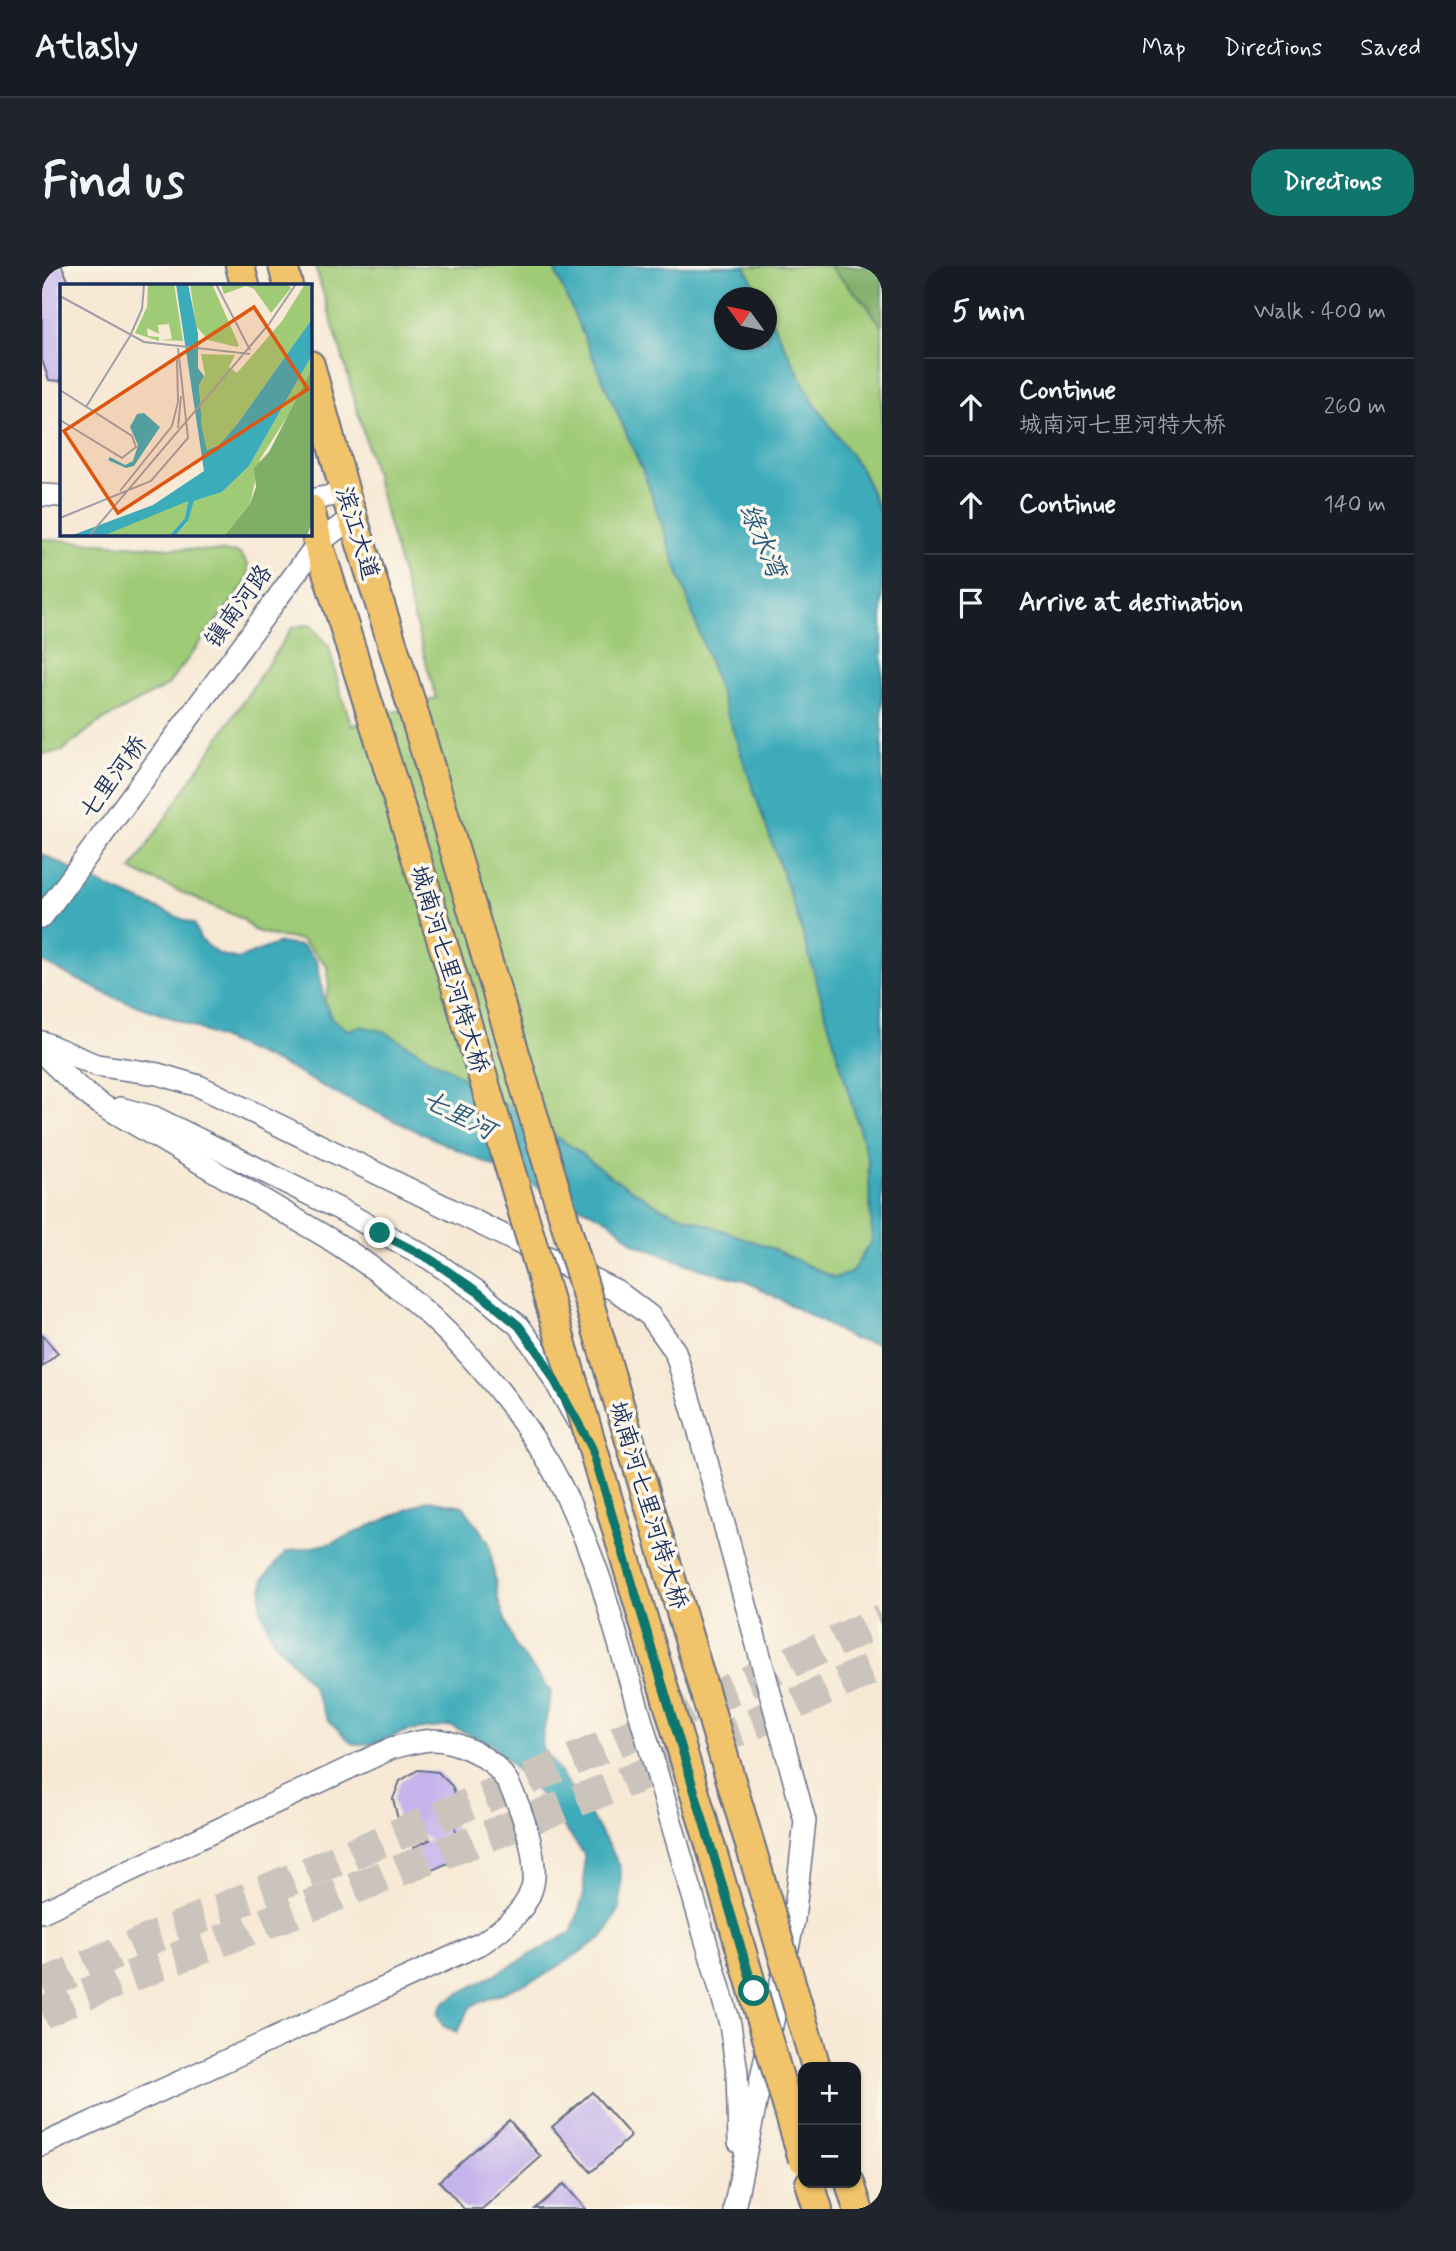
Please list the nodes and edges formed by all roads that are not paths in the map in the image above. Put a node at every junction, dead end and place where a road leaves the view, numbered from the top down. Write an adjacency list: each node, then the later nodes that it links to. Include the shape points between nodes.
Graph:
1 (240, 266): 3 (main road)
2 (283, 266): 4 (main road)
3 (245, 284)
4 (288, 284)
5 (312, 372): 9 (main road, 滨江大道)
6 (42, 495): 7 (street)
7 (60, 496)
8 (312, 500): 9 (street)
9 (349, 505): 11 (street, 镇南河路); 12 (main road, 滨江大道)
10 (312, 517): 11 (main road, 滨江大道)
11 (318, 542): 13 (main road, 滨江大道); 14 (street, 镇南河路)
12 (410, 700): 21 (main road, 城南河七里河特大桥, bridge)
13 (369, 706): 19 (main road, 城南河七里河特大桥, bridge)
14 (176, 736): 15 (street, 七里河桥)
15 (42, 917)
16 (42, 1042): 24 (street, via 96,1065 158,1074 199,1086 617,1291 650,1316 675,1351 805,1821 794,1919)
17 (42, 1053): 18 (street)
18 (97, 1102): 19 (street, bridge, via 154,1117 341,1210 430,1259 478,1292 519,1326); 24 (street, via 328,1238 404,1292 474,1361 550,1465 581,1527 601,1582 730,2024 737,2072)
19 (592, 1448): 22 (main road, 城南河七里河特大桥, bridge)
20 (42, 1912): 23 (street, via 392,1748 435,1740 472,1749 497,1768 515,1799 531,1847 534,1880 526,1900 508,1926 482,1944)
21 (815, 2062)
22 (798, 2142)
23 (42, 2145)
24 (740, 2180): 27 (street)
25 (812, 2188): 28 (main road)
26 (852, 2188): 29 (main road)
27 (734, 2209)
28 (818, 2209)
29 (858, 2209)

